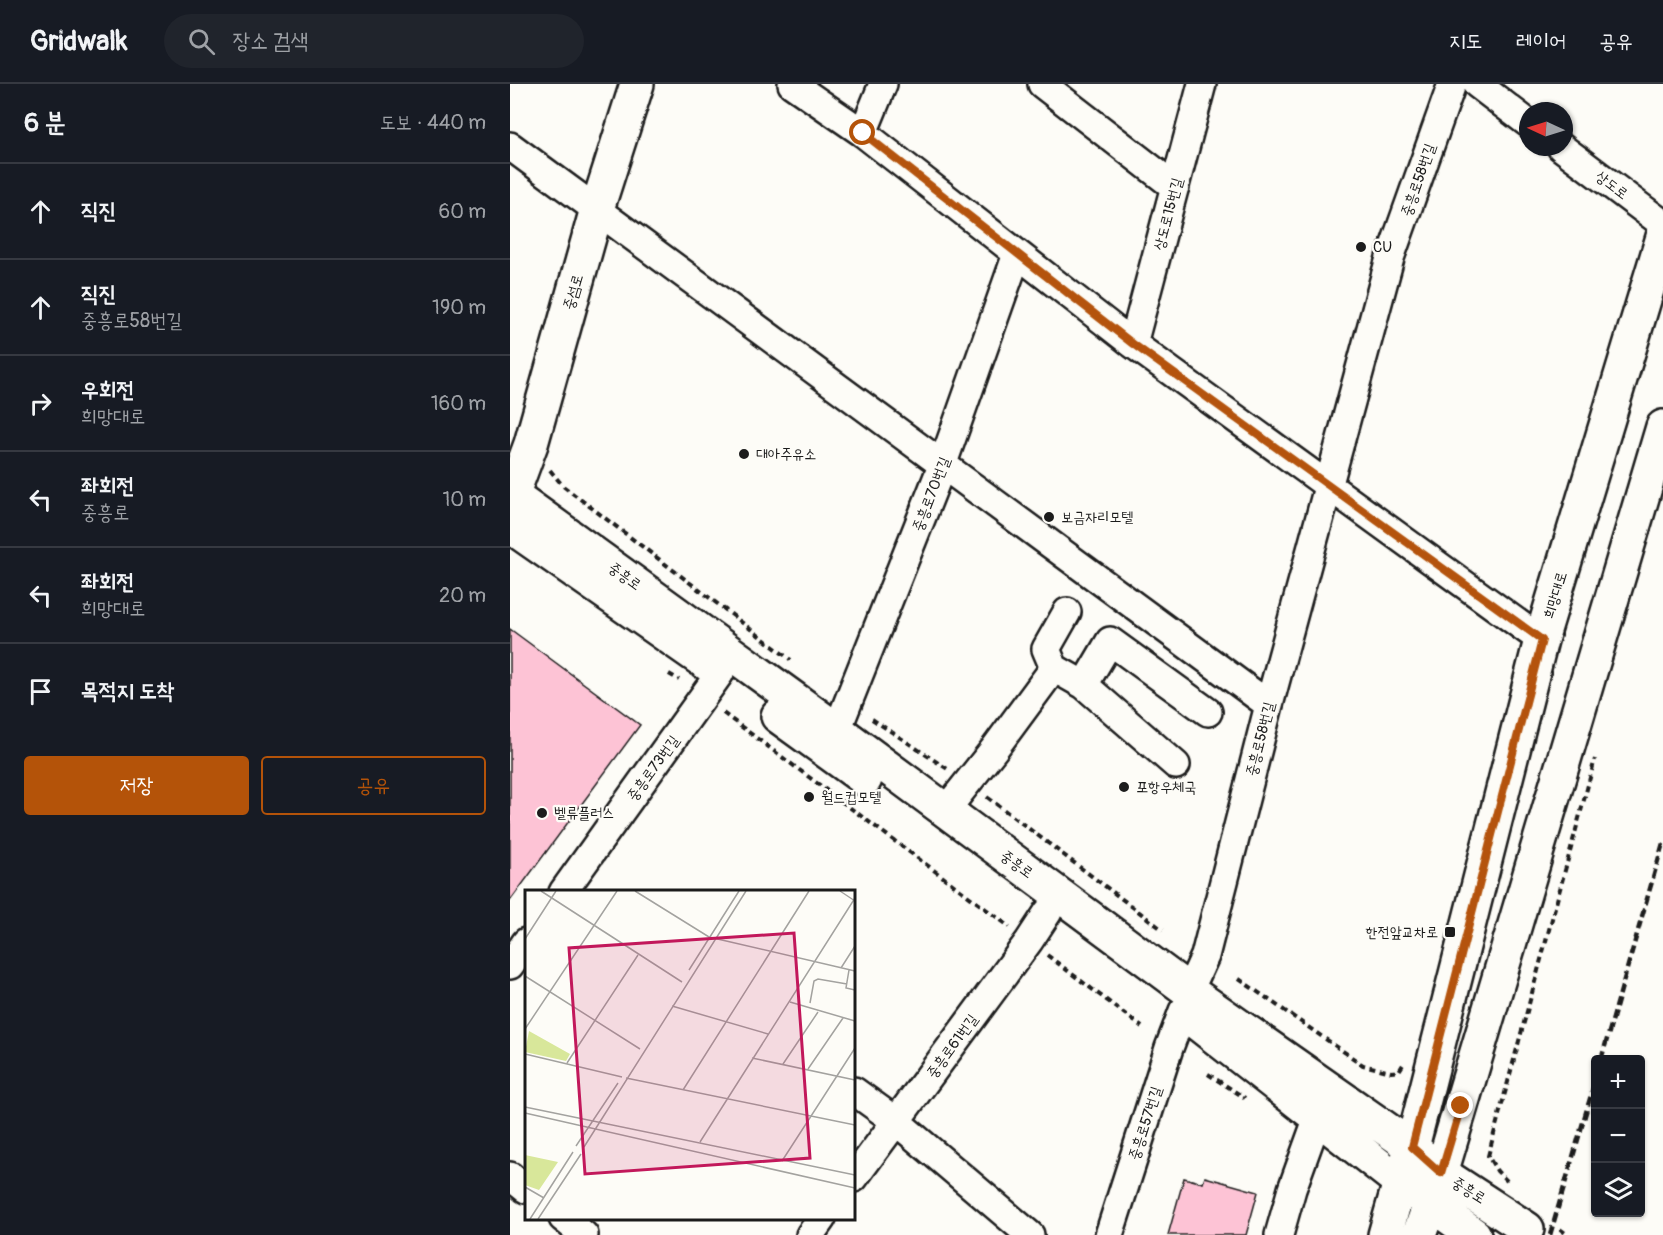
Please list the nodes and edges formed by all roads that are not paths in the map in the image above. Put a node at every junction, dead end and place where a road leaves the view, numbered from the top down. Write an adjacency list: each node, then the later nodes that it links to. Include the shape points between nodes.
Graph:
1 (637, 84): 13 (main road, 중섬로)
2 (792, 84): 9 (street)
3 (882, 84): 9 (street)
4 (1042, 84): 12 (street)
5 (1202, 84): 12 (street, 상도로15번길)
6 (1452, 84): 20 (street, 중흥로58번길, via 1390,258)
7 (1477, 84): 8 (street)
8 (1519, 116)
9 (863, 133): 16 (street)
10 (510, 146): 13 (street)
11 (1573, 156): 14 (street, 상도로)
12 (1175, 187): 17 (street, 상도로15번길)
13 (597, 209): 19 (street); 21 (main road, 중섬로)
14 (1663, 224)
15 (1663, 237): 23 (main road, 희망대로)
16 (1017, 254): 17 (street); 19 (street, 중흥로70번길)
17 (1133, 344): 20 (street)
18 (1663, 427): 41 (main road)
19 (942, 466): 27 (street); 29 (street, 중흥로70번길)
20 (1328, 485): 23 (street); 27 (street, 중흥로58번길)
21 (511, 504): 25 (main road, 중흥로); 29 (main road, 중흥로)
22 (1067, 612): 24 (street, via 1046,649)
23 (1542, 640): 40 (main road, 희망대로)
24 (1054, 668): 26 (street); 31 (street)
25 (720, 673): 32 (street, 중흥로73번길); 33 (main road, 중흥로)
26 (1084, 685): 28 (street, via 1110,641); 30 (street)
27 (1269, 705): 36 (street, 중흥로58번길, via 1205,956)
28 (1208, 712)
29 (837, 730): 31 (main road, 중흥로)
30 (1176, 765)
31 (945, 811): 36 (main road, 중흥로)
32 (566, 890)
33 (1048, 912): 36 (main road, 중흥로); 39 (street, 중흥로61번길)
34 (525, 943): 35 (street)
35 (510, 964)
36 (1186, 1001): 38 (main road, 중흥로); 40 (main road, 중흥로); 53 (street, 중흥로57번길)
37 (855, 1092): 39 (street)
38 (1318, 1117): 44 (main road, 중흥로); 54 (street)
39 (897, 1122): 43 (street, 중흥로61번길); 52 (street)
40 (1412, 1147): 41 (main road, 중흥로); 44 (main road, 희망대로)
41 (1441, 1173): 46 (main road); 49 (main road, 중흥로)
42 (510, 1176): 45 (street)
43 (855, 1177)
44 (1400, 1182): 46 (main road, 중흥로); 55 (main road, 희망대로)
45 (525, 1188)
46 (1430, 1203): 56 (main road); 57 (main road, 중흥로)
47 (565, 1220): 50 (street)
48 (821, 1220): 51 (street)
49 (1527, 1229)
50 (584, 1235)
51 (810, 1235)
52 (1030, 1235)
53 (1109, 1235)
54 (1279, 1235)
55 (1385, 1235)
56 (1419, 1235)
57 (1474, 1235)

